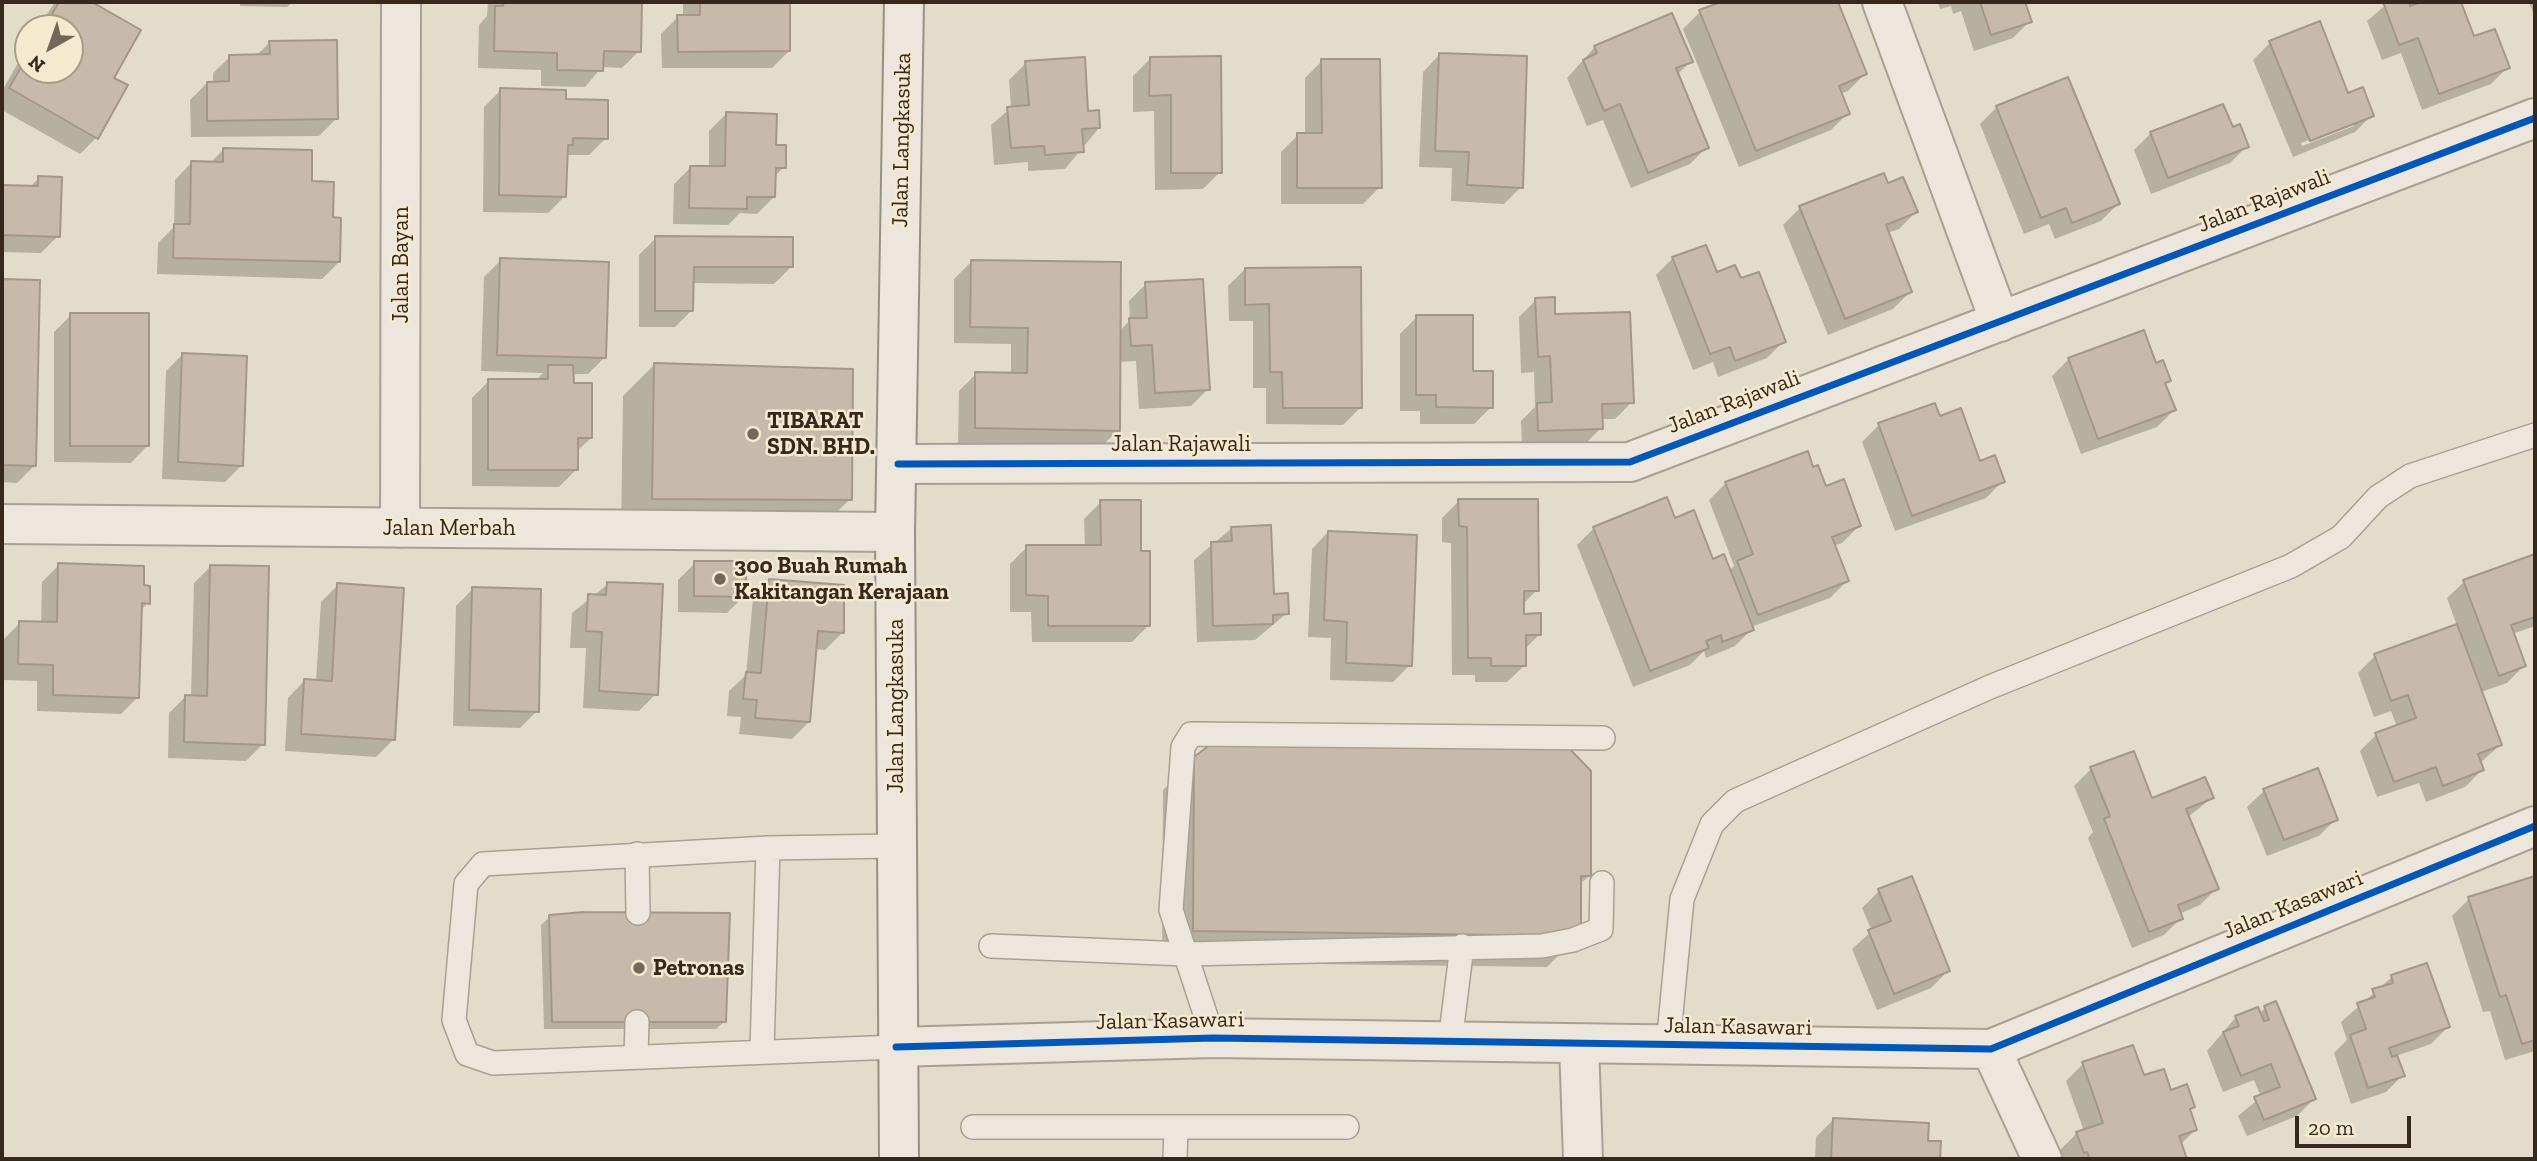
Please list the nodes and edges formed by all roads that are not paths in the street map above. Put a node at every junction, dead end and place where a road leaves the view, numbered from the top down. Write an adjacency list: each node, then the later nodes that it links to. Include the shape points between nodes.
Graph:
1 (401, 2): 9 (street, Jalan Bayan)
2 (904, 2): 7 (street, Jalan Langkasuka)
3 (1882, 2): 5 (street)
4 (2535, 118): 5 (street, Jalan Rajawali)
5 (2000, 321): 7 (street, Jalan Rajawali, via 1630,462)
6 (2535, 435): 25 (lane, Jalan Kasawari, via 2410,476 2378,497 2341,537 2291,566 1990,687 1735,801 1712,824 1682,899)
7 (898, 464): 10 (street, Jalan Langkasuka)
8 (2, 524): 9 (street, Jalan Merbah)
9 (401, 528): 10 (street, Jalan Merbah)
10 (895, 532): 13 (street, Jalan Langkasuka)
11 (1603, 738): 20 (lane, via 1191,734 1183,747 1171,910)
12 (2535, 826): 27 (street, Jalan Kasawari)
13 (896, 846): 14 (lane, Jalan Kasawari); 26 (street, Jalan Langkasuka)
14 (768, 848): 15 (lane, Jalan Kasawari); 28 (lane)
15 (637, 854): 17 (lane); 29 (lane, Jalan Kasawari, via 483,864 466,884 454,1020 467,1054 493,1063)
16 (1602, 883): 19 (lane, via 1602,925 1589,934 1542,946)
17 (638, 912)
18 (991, 946): 20 (lane)
19 (1462, 946): 20 (lane); 23 (lane)
20 (1185, 954): 22 (lane)
21 (637, 1022): 29 (lane)
22 (1213, 1038): 23 (street, Jalan Kasawari); 26 (street, Jalan Kasawari)
23 (1450, 1042): 24 (street, Jalan Kasawari)
24 (1579, 1044): 25 (street, Jalan Kasawari); 35 (street)
25 (1668, 1045): 27 (street, Jalan Kasawari)
26 (896, 1047): 28 (lane, Jalan Kasawari); 33 (street, Jalan Langkasuka)
27 (1991, 1049): 36 (street)
28 (762, 1050): 29 (lane, Jalan Kasawari)
29 (636, 1056)
30 (973, 1127): 32 (lane)
31 (1347, 1127): 32 (lane)
32 (1176, 1128): 34 (lane)
33 (899, 1159)
34 (1175, 1159)
35 (1583, 1159)
36 (2042, 1159)

